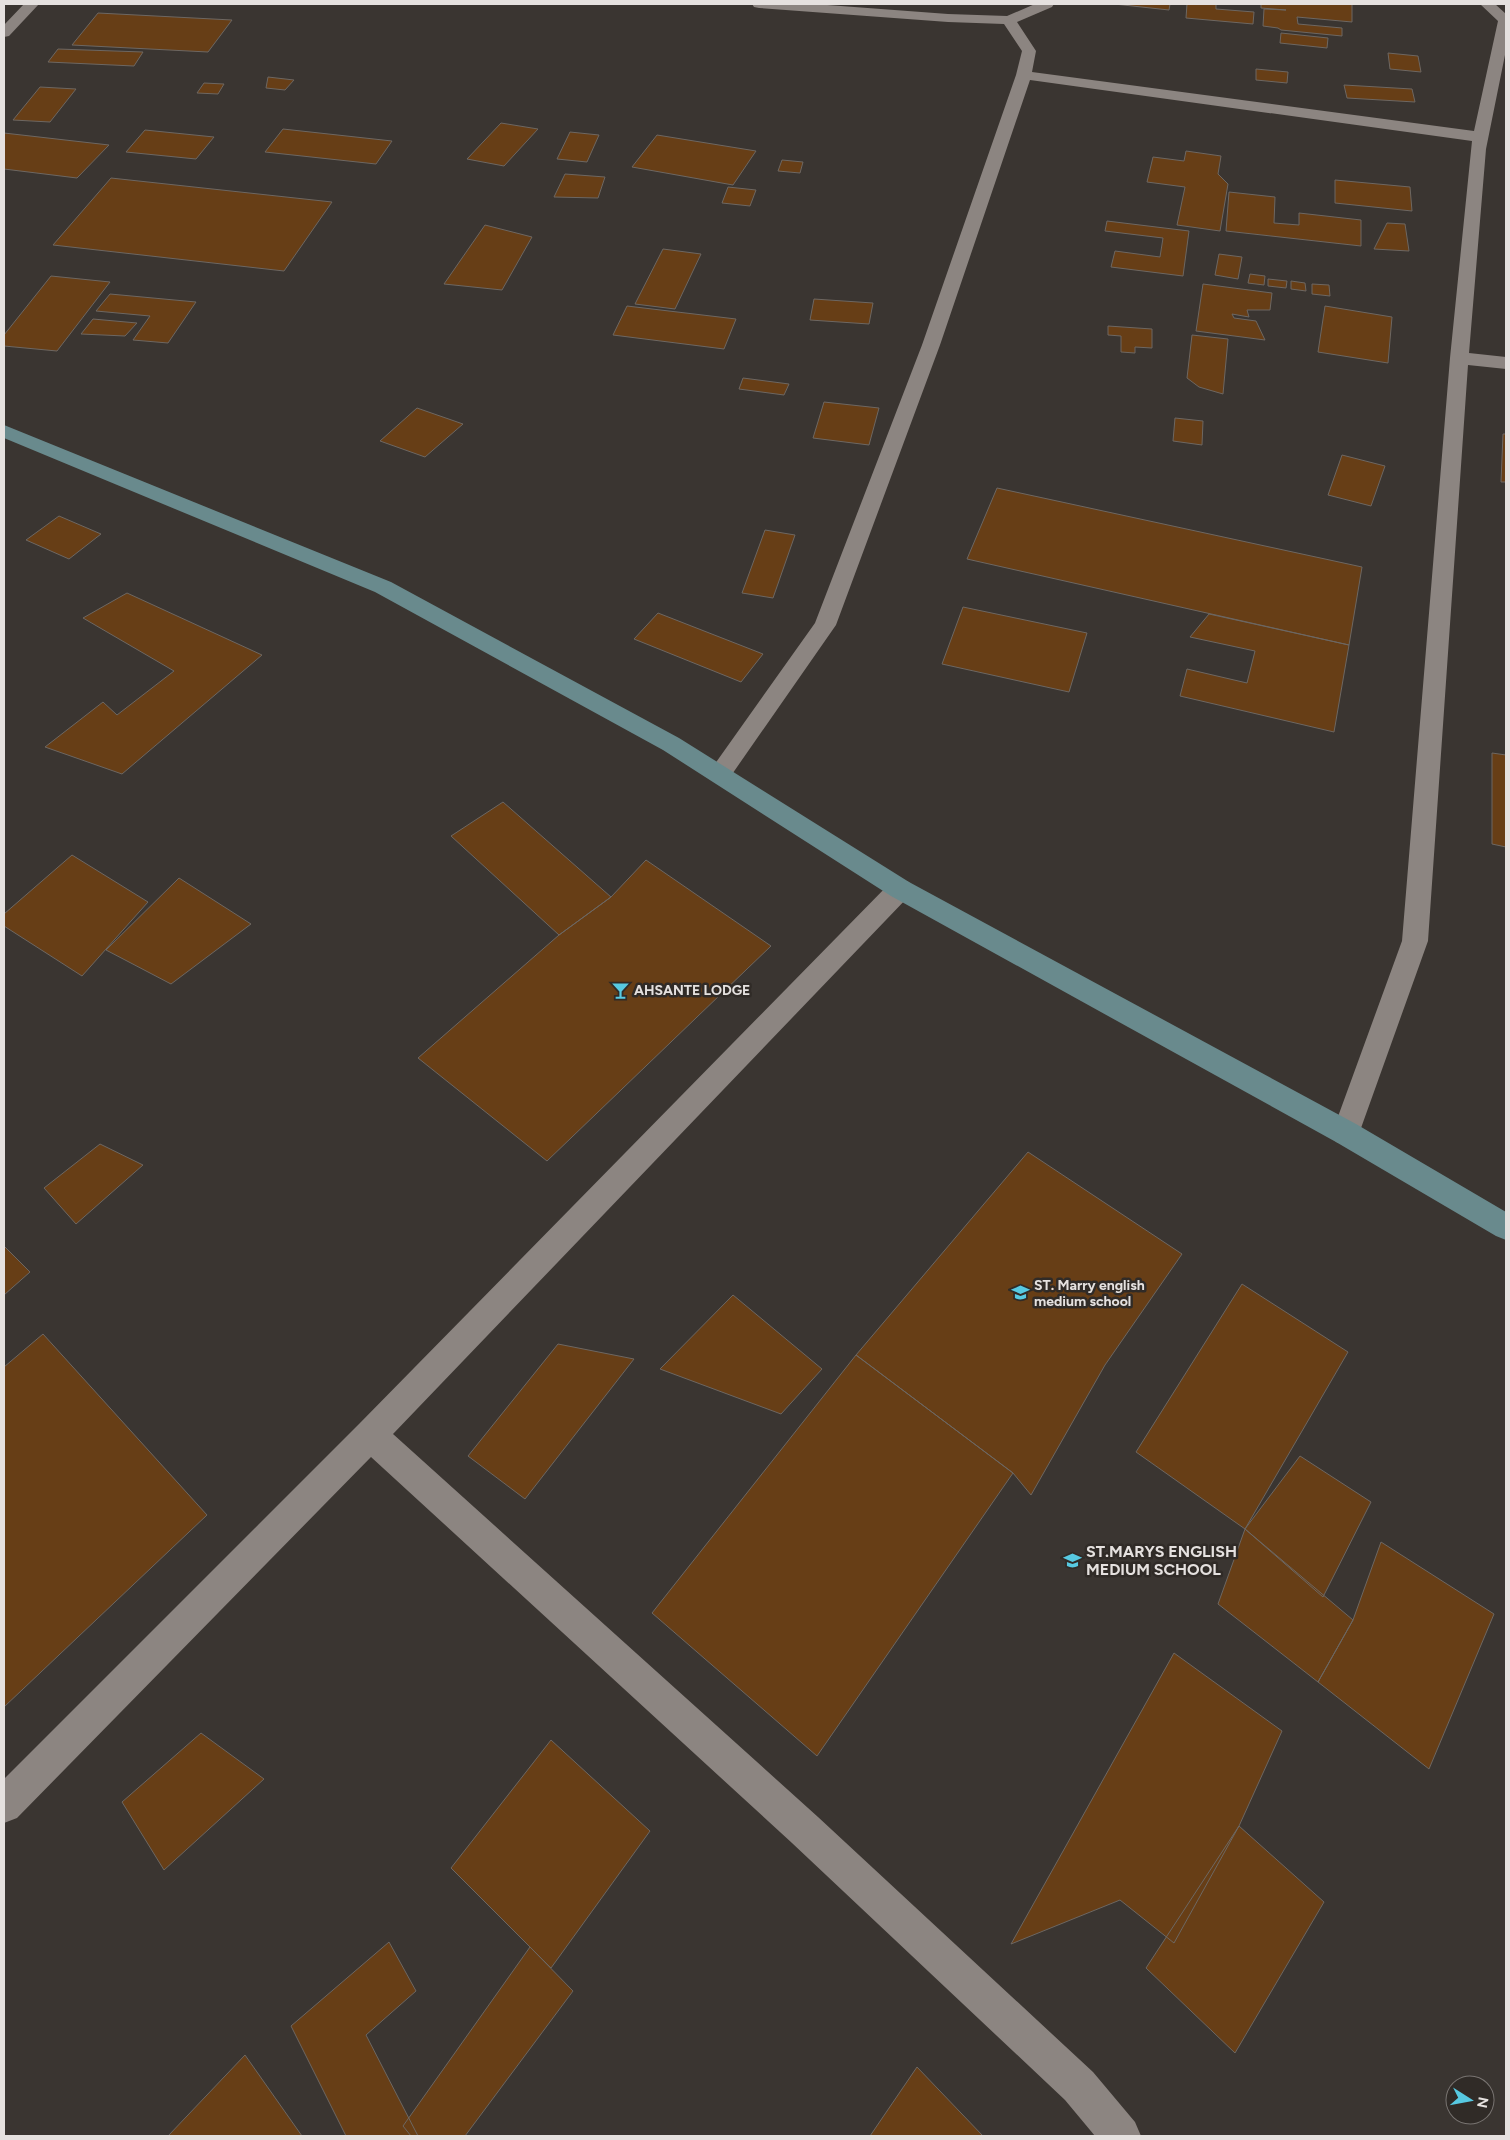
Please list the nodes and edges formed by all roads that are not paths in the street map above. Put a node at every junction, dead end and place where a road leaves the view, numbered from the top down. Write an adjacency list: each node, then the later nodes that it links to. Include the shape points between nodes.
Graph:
1 (32, 4): 6 (street)
2 (759, 4): 5 (street)
3 (1047, 4): 5 (street)
4 (1487, 4): 8 (street, via 1505,20)
5 (1009, 20): 7 (street, via 1029,51)
6 (4, 33)
7 (1024, 75): 8 (street); 12 (street, via 931,346 825,625)
8 (1481, 137): 9 (street)
9 (1459, 358): 10 (street); 14 (street, via 1415,941)
10 (1506, 363)
11 (4, 431): 12 (main road, via 384,587)
12 (720, 774): 13 (main road)
13 (900, 889): 14 (main road); 16 (street)
14 (1346, 1132): 15 (main road)
15 (1506, 1227)
16 (370, 1435): 17 (street); 18 (street, via 805,1830 1078,2086)
17 (4, 1805)
18 (1121, 2136)

